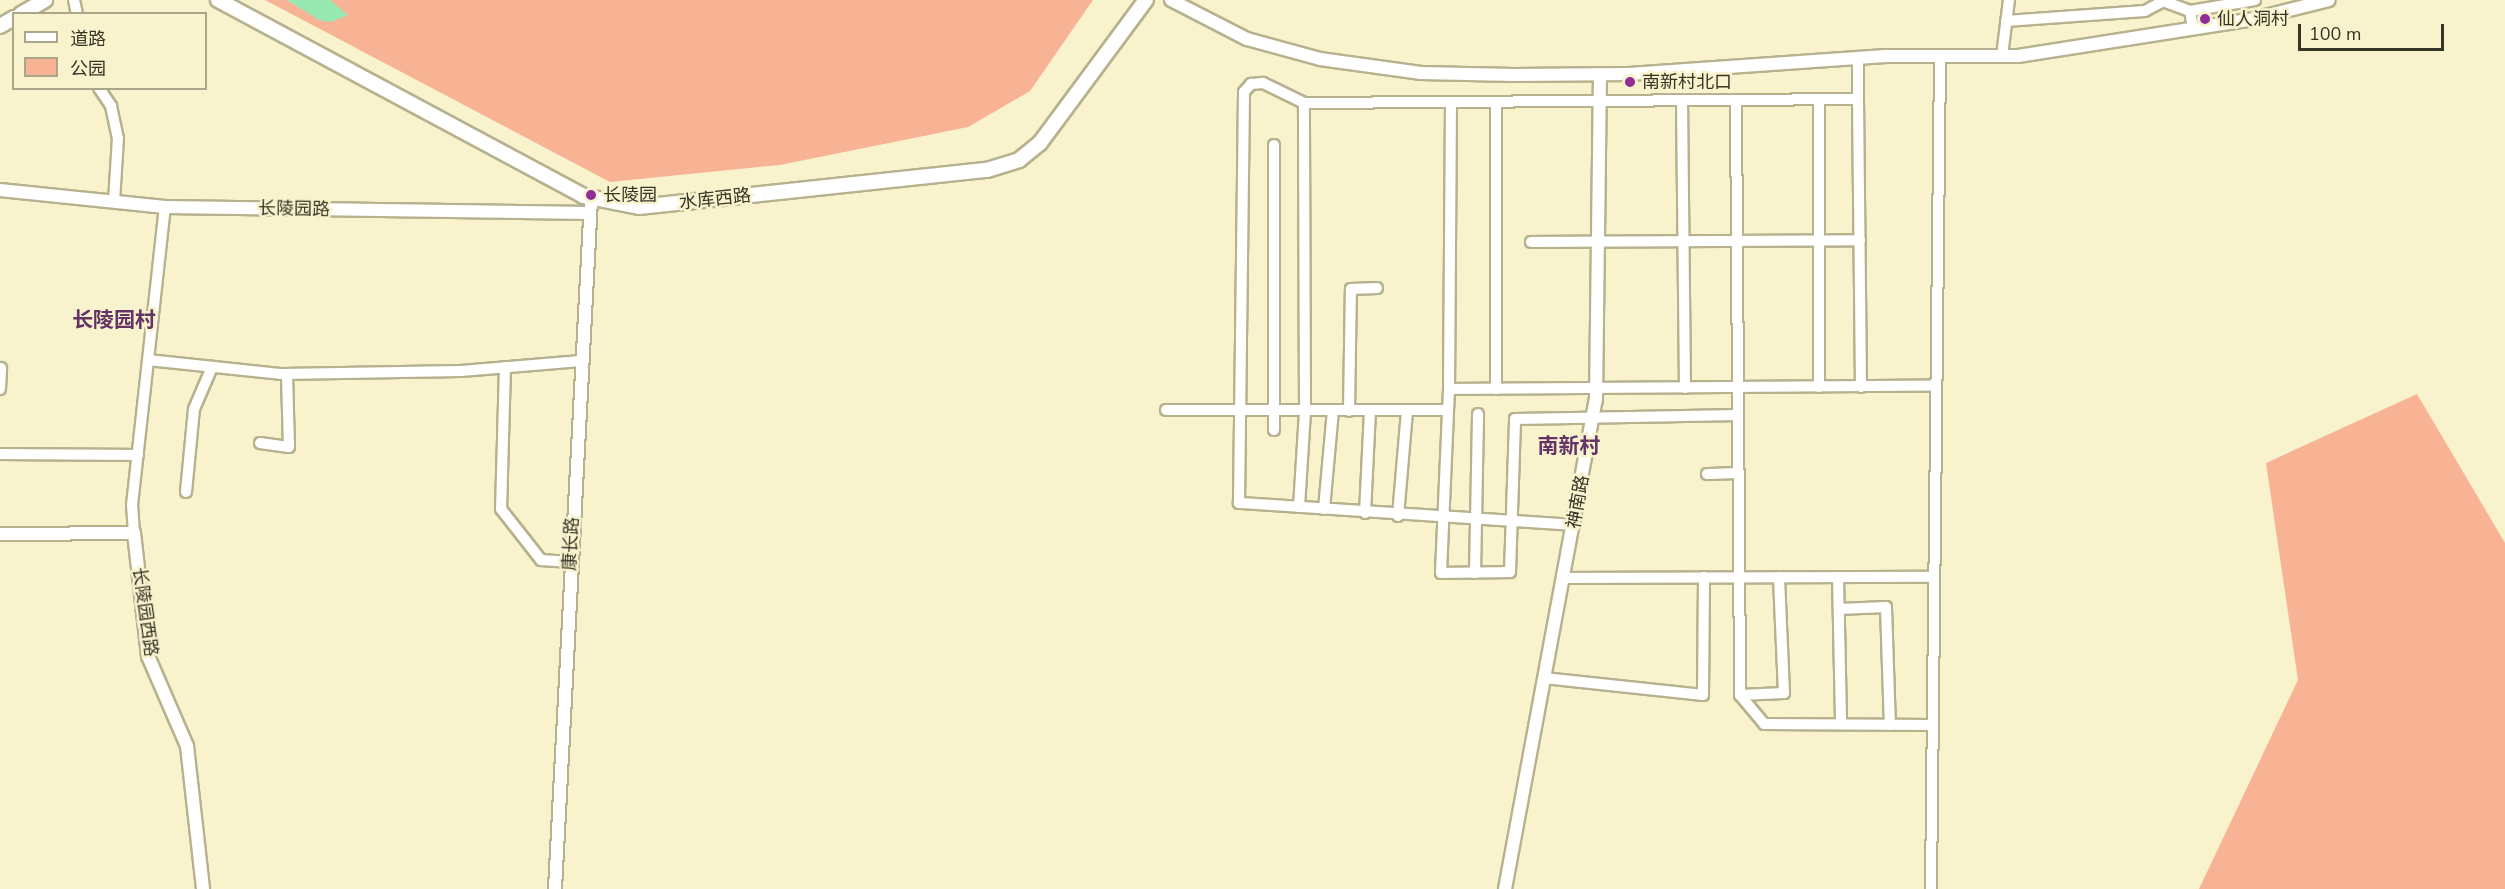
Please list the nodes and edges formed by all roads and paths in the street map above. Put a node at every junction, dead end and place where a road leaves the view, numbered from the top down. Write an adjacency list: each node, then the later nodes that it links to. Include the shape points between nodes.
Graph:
1 (45, 0): 10 (main road)
2 (218, 0): 29 (main road, 水库西路)
3 (1146, 0): 29 (main road, 水库西路, via 1040,143 1006,165 639,207)
4 (1171, 0): 16 (street, via 1247,39 1320,59 1421,73)
5 (2008, 0): 11 (street)
6 (2255, 0): 9 (street)
7 (2329, 0): 12 (street)
8 (2161, 1): 9 (street); 11 (street, via 2145,11)
9 (2190, 11): 12 (street)
10 (24, 12)
11 (2006, 21): 14 (street)
12 (2193, 29): 14 (street)
13 (1940, 55): 14 (street); 15 (street); 44 (street)
14 (2002, 56)
15 (1858, 57): 16 (street); 19 (street)
16 (1600, 75): 22 (street, 神南路)
17 (100, 90): 28 (street, via 111,106 118,138)
18 (1819, 99): 19 (street); 21 (street); 31 (street)
19 (1858, 99): 32 (street)
20 (1682, 100): 21 (street); 22 (street); 34 (street)
21 (1736, 100): 35 (street)
22 (1599, 101): 24 (street); 33 (street, 神南路)
23 (1450, 102): 24 (street); 25 (street); 51 (street)
24 (1496, 102): 52 (street)
25 (1304, 103): 54 (street, via 1263,83 1244,92); 57 (street)
26 (1274, 145): 56 (street)
27 (0, 190): 28 (street, 长陵园路)
28 (114, 202): 30 (street, 长陵园路)
29 (590, 206): 30 (street, 长陵园路); 39 (street, 康长路)
30 (165, 207): 38 (street)
31 (1819, 240): 32 (street); 35 (street); 46 (street)
32 (1860, 240): 47 (street)
33 (1600, 241): 34 (street); 36 (street); 48 (street, 神南路)
34 (1684, 241): 35 (street); 49 (street)
35 (1737, 241): 45 (street)
36 (1531, 242)
37 (1377, 288): 59 (street, via 1351,289)
38 (148, 360): 40 (street); 68 (street)
39 (581, 360): 41 (street); 82 (street, 康长路)
40 (212, 367): 43 (street); 71 (street, via 194,409)
41 (505, 367): 43 (street); 82 (street, via 501,509 541,560)
42 (1, 368): 50 (street)
43 (287, 374): 66 (street, via 289,447)
44 (1936, 386): 47 (street); 88 (street)
45 (1738, 387): 46 (street); 49 (street); 63 (street)
46 (1819, 387): 47 (street)
47 (1861, 387)
48 (1598, 388): 49 (street); 52 (street); 64 (street, 神南路)
49 (1685, 388)
50 (0, 389)
51 (1449, 389): 52 (street); 55 (street)
52 (1496, 389)
53 (1166, 410): 54 (street)
54 (1240, 410): 56 (street); 72 (street, via 1239,503)
55 (1447, 410): 61 (street); 76 (street)
56 (1274, 411): 57 (street); 65 (street)
57 (1305, 411): 58 (street); 72 (street)
58 (1332, 411): 59 (street); 73 (street)
59 (1349, 411): 60 (street)
60 (1370, 411): 61 (street); 74 (street)
61 (1407, 411): 75 (street)
62 (1478, 414): 77 (street)
63 (1738, 415): 64 (street); 69 (street)
64 (1593, 416): 78 (street, via 1515,418); 79 (street, 神南路)
65 (1274, 430)
66 (260, 443)
67 (0, 454): 68 (street)
68 (138, 455): 80 (street)
69 (1738, 473): 70 (street); 85 (street)
70 (1707, 474)
71 (186, 492)
72 (1299, 507): 73 (street)
73 (1324, 509): 74 (street)
74 (1365, 513): 75 (street)
75 (1398, 516): 76 (street)
76 (1442, 520): 77 (street); 83 (street, via 1441,573)
77 (1476, 523): 78 (street); 83 (street)
78 (1512, 525): 79 (street); 83 (street, via 1510,572)
79 (1574, 525): 89 (street, 神南路)
80 (134, 533): 81 (street); 96 (street, 长陵园西路, via 148,656 187,746)
81 (0, 534)
82 (570, 562): 97 (street, 康长路)
83 (1475, 573)
84 (1704, 577): 85 (street); 89 (street); 91 (street, via 1703,695)
85 (1740, 577): 86 (street); 92 (street)
86 (1779, 577): 87 (street); 92 (street, via 1784,693)
87 (1838, 577): 88 (street); 90 (street)
88 (1934, 577): 95 (street)
89 (1564, 578): 91 (street, 神南路)
90 (1839, 609): 93 (street); 94 (street, via 1886,607)
91 (1544, 678): 98 (street, 神南路)
92 (1740, 695): 93 (street, via 1764,724)
93 (1841, 724): 94 (street)
94 (1890, 725): 95 (street)
95 (1933, 725): 99 (street)
96 (203, 889)
97 (555, 889)
98 (1505, 889)
99 (1931, 889)

